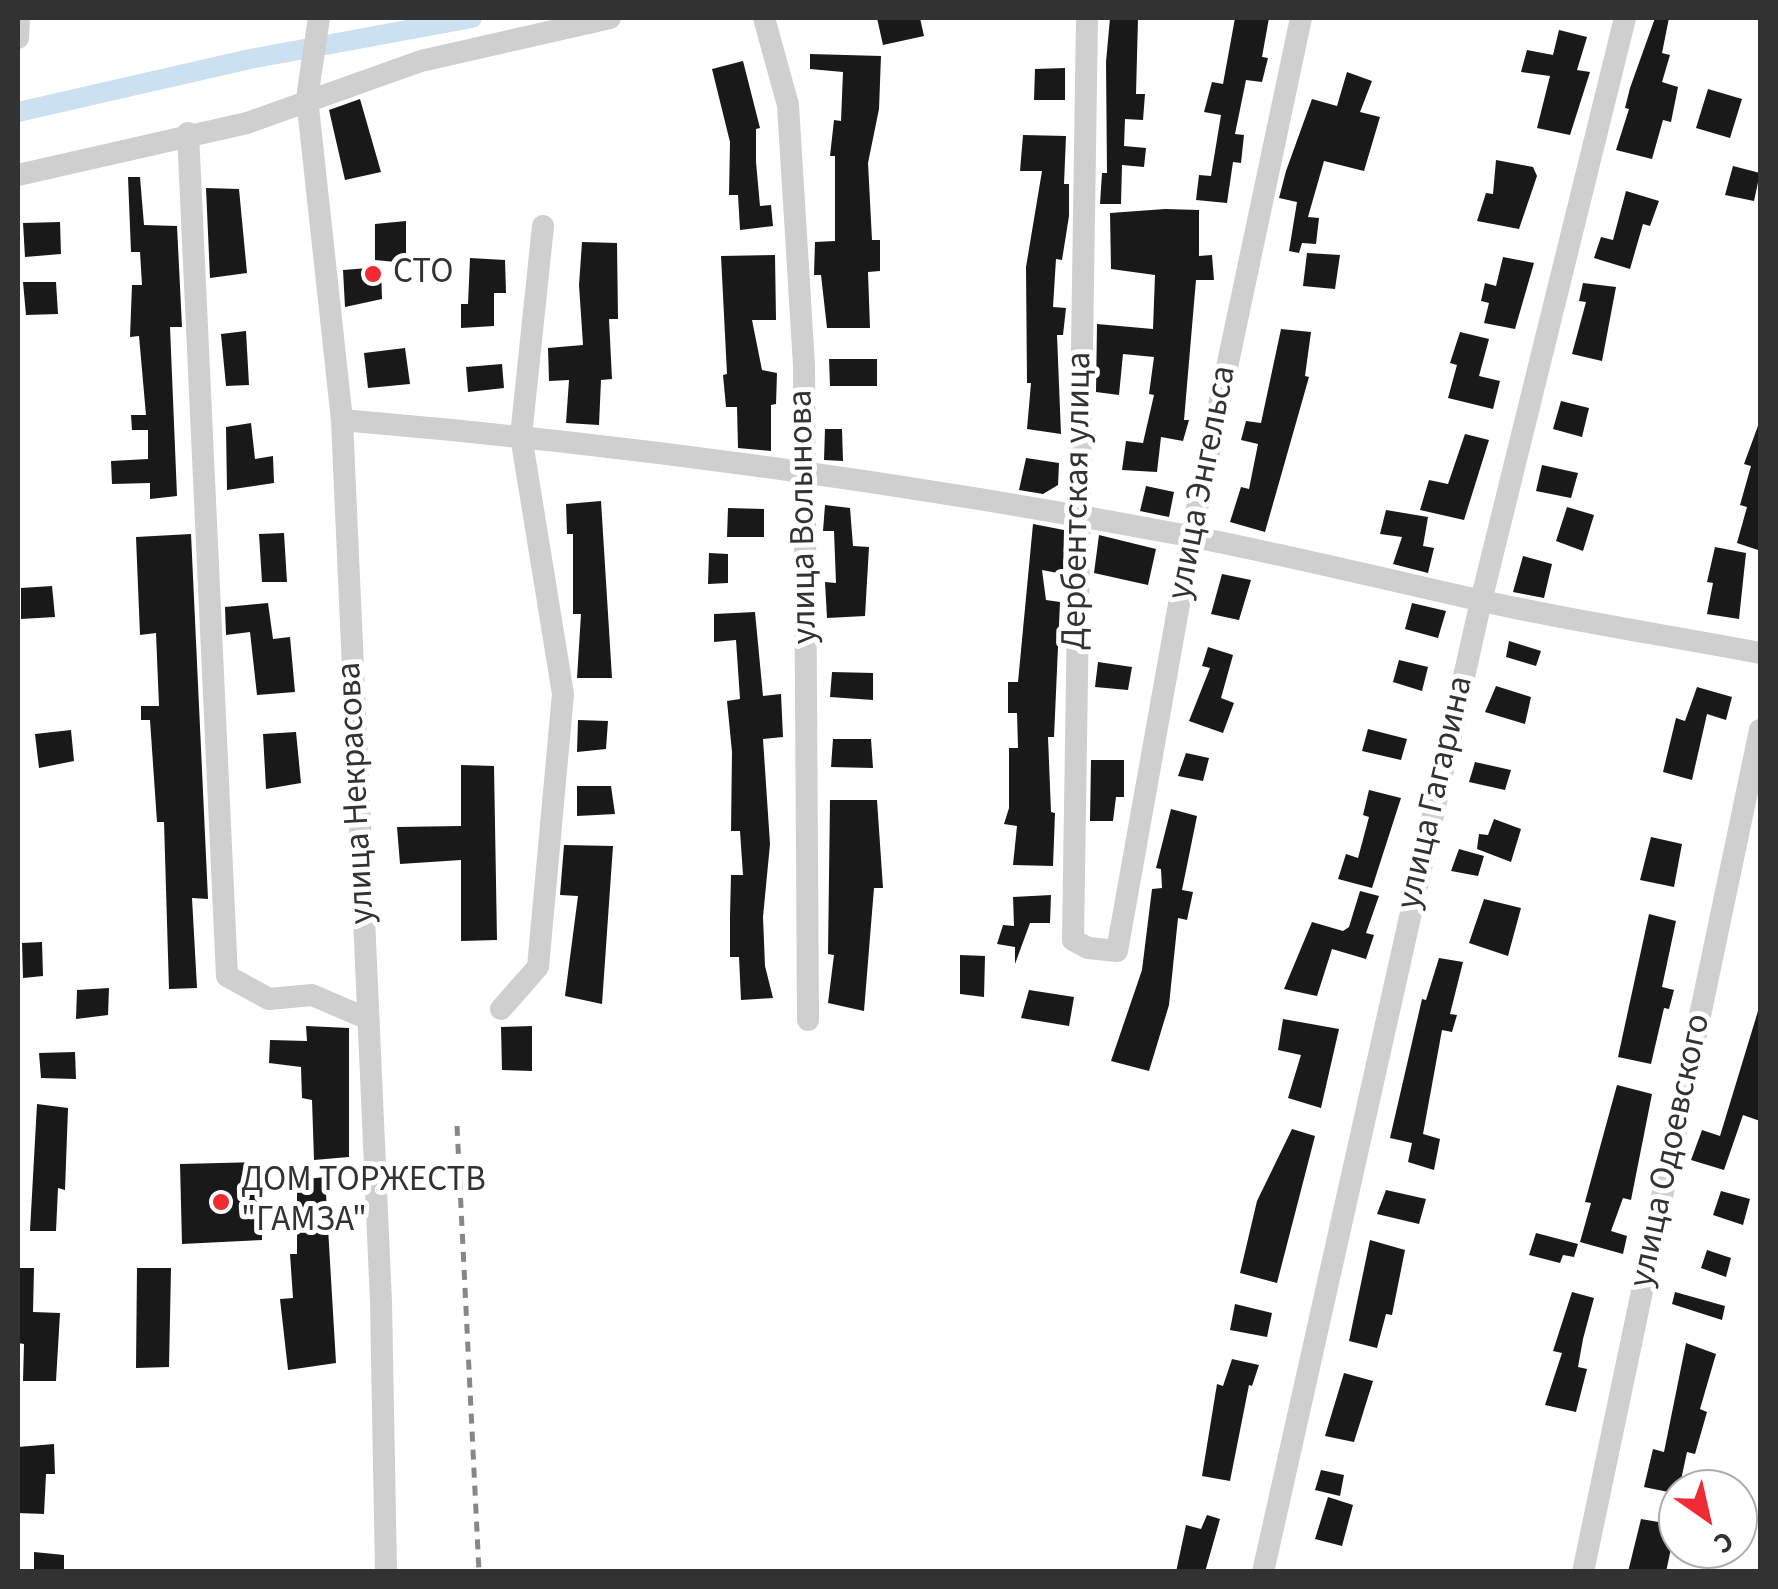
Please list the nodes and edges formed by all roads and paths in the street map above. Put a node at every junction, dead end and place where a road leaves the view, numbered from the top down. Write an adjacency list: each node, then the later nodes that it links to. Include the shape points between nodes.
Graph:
1 (19, 18): 8 (street)
2 (319, 18): 9 (street, улица Некрасова)
3 (610, 18): 9 (street, via 421,60)
4 (764, 18): 15 (street, улица Волынова, via 788,106)
5 (1087, 18): 16 (street, Дербентская улица)
6 (1301, 18): 17 (street, улица Энгельса)
7 (1626, 18): 18 (street, улица Гагарина)
8 (18, 38)
9 (307, 98): 10 (street, via 247,123); 13 (street, улица Некрасова)
10 (188, 133): 11 (street); 23 (street, via 227,976 269,999 312,995)
11 (18, 175)
12 (543, 226): 14 (street)
13 (342, 420): 14 (street); 23 (street, улица Некрасова)
14 (522, 436): 15 (street); 22 (street, via 563,694 538,967)
15 (806, 472): 16 (street); 24 (street, улица Волынова)
16 (1076, 516): 17 (street); 21 (street, Дербентская улица, via 1074,940)
17 (1191, 536): 18 (street); 21 (street, улица Энгельса)
18 (1480, 601): 19 (street); 26 (street, улица Гагарина)
19 (1760, 653)
20 (1760, 730): 27 (street, улица Одоевского)
21 (1116, 952)
22 (501, 1009)
23 (368, 1019): 25 (street, улица Некрасова)
24 (808, 1020)
25 (386, 1572)
26 (1263, 1572)
27 (1583, 1572)

